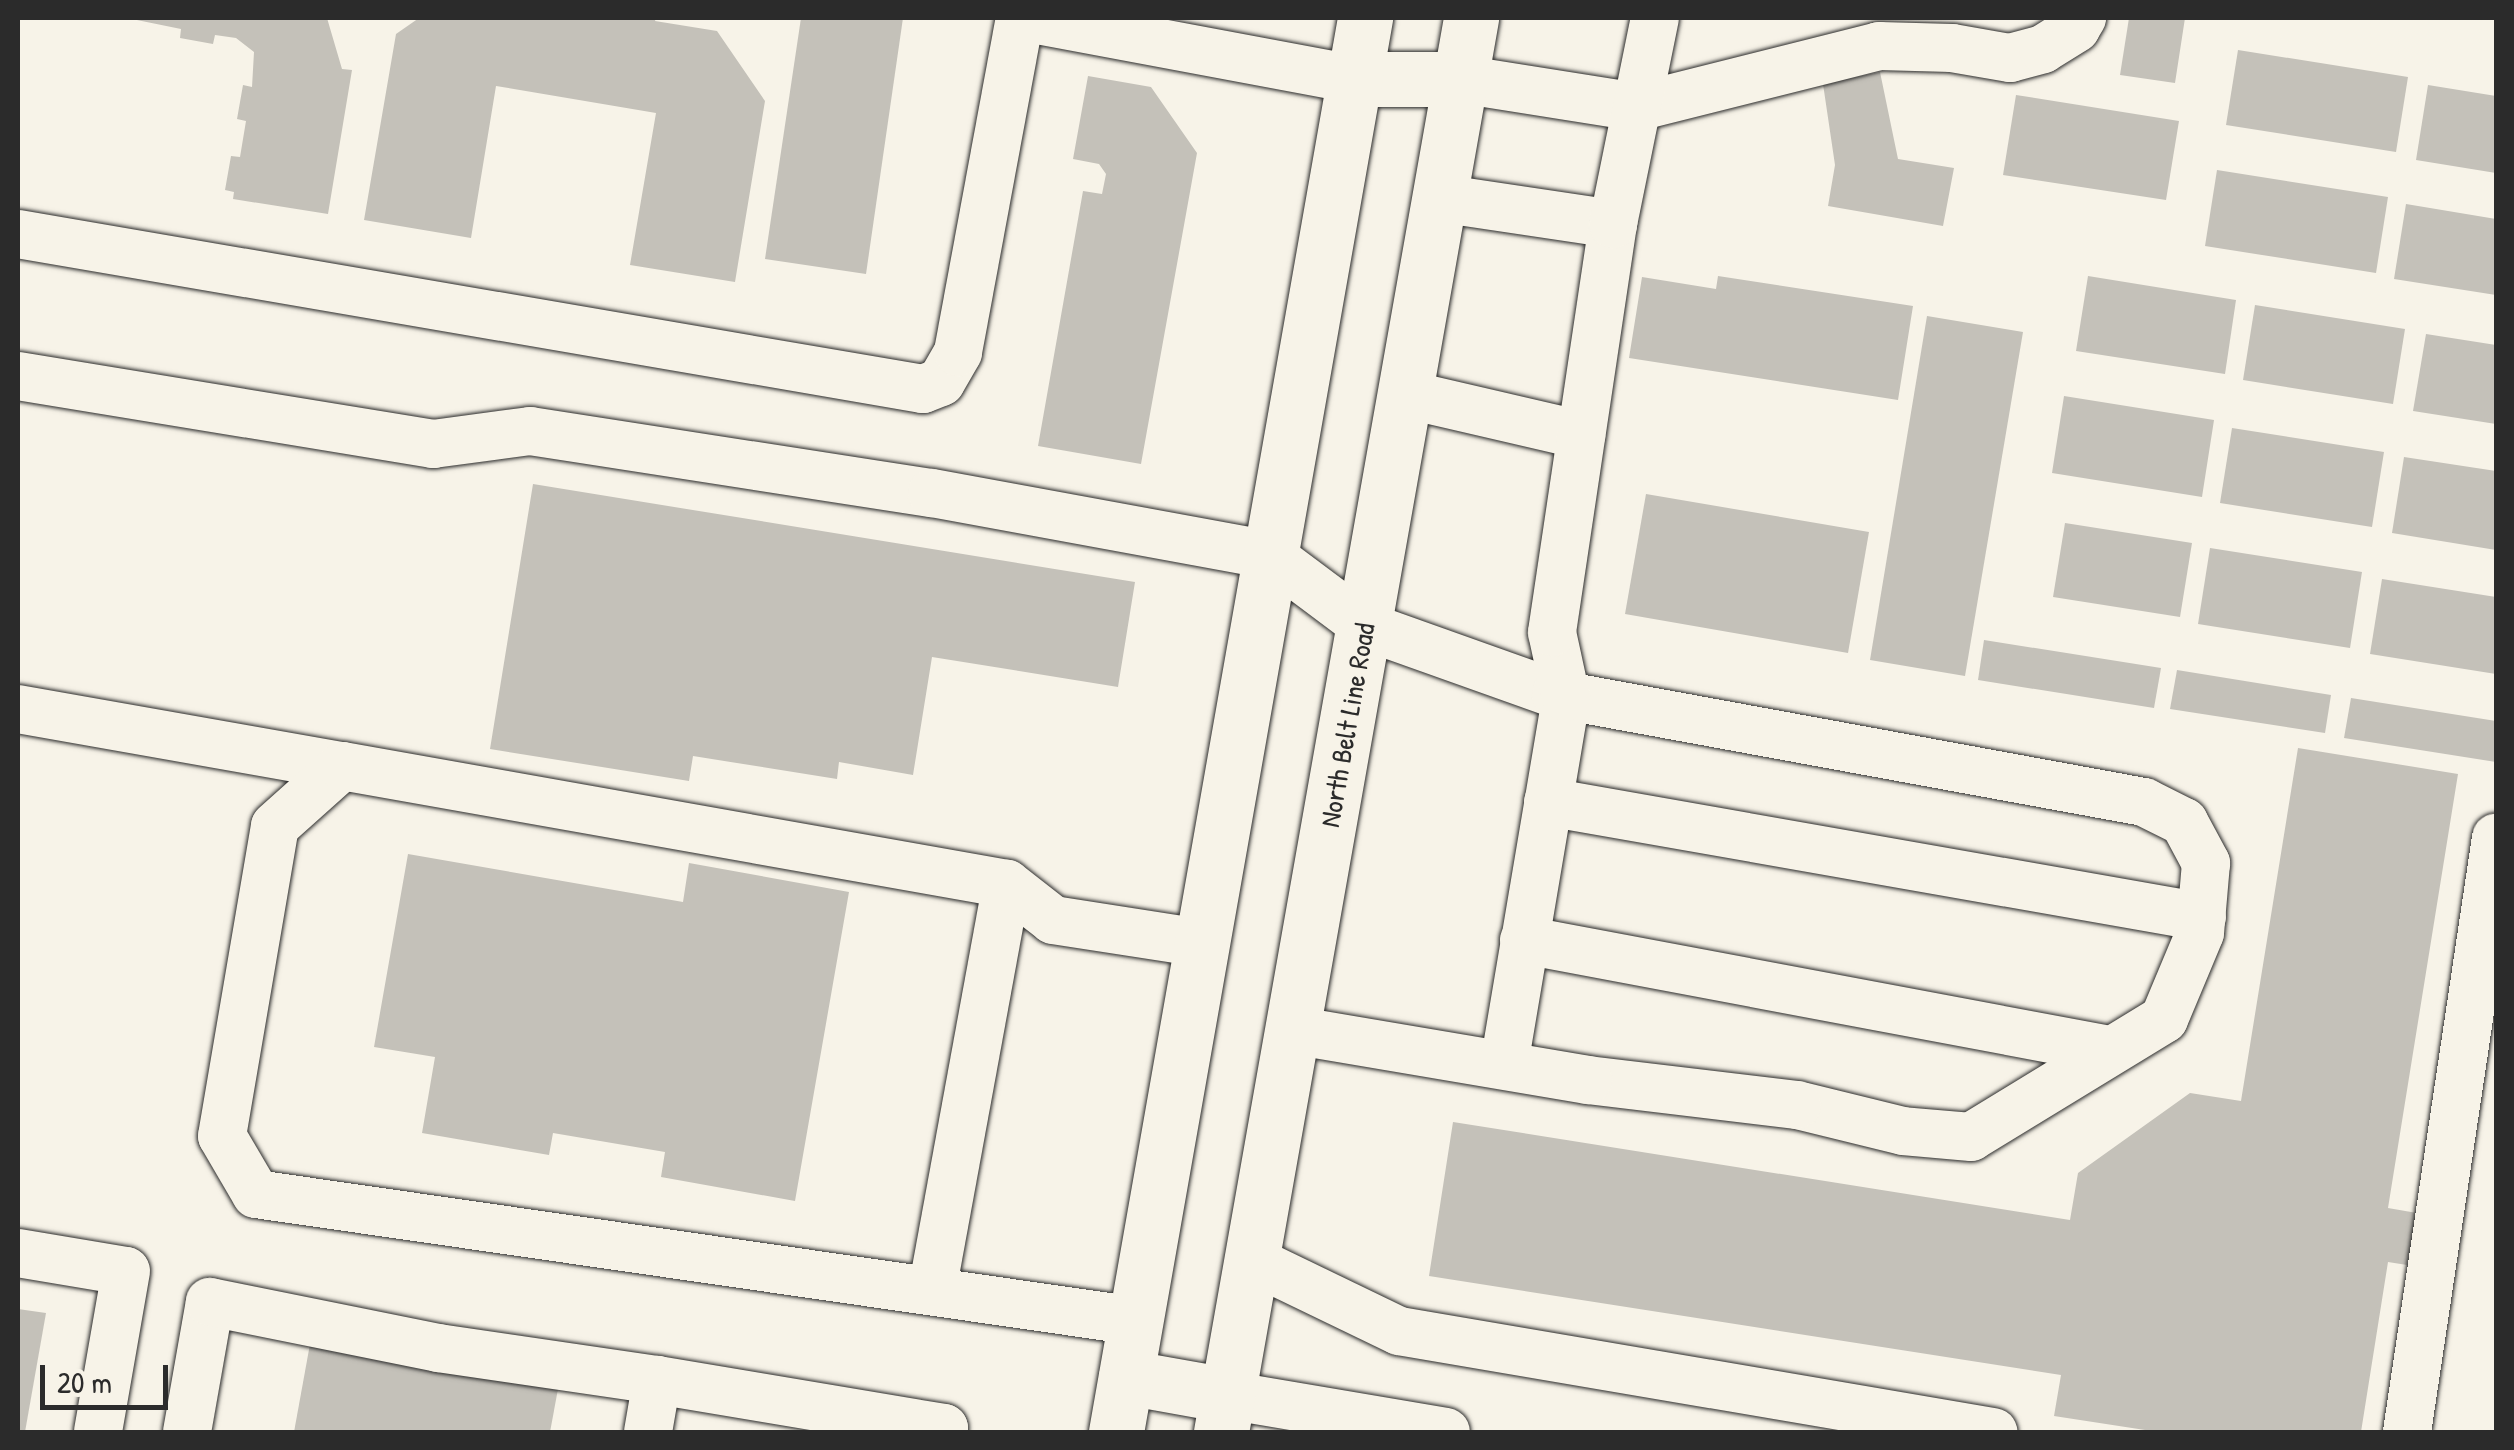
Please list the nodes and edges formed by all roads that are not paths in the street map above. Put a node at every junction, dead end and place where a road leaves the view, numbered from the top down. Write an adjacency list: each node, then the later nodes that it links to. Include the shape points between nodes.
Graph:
1 (1024, 18): 6 (lane); 12 (lane, via 958,352 941,382 923,389)
2 (1365, 18): 7 (main road)
3 (1655, 18): 9 (lane)
4 (2082, 18): 9 (lane, via 2043,49 2010,58 1878,46)
5 (1464, 19): 8 (main road, North Belt Line Road)
6 (1154, 29): 7 (lane)
7 (1354, 79): 8 (main road); 16 (main road)
8 (1460, 80): 9 (lane); 10 (main road, North Belt Line Road)
9 (1637, 108): 11 (lane)
10 (1439, 198): 11 (lane); 14 (main road, North Belt Line Road)
11 (1613, 224): 15 (lane)
12 (18, 234)
13 (18, 376): 16 (lane, via 433,444 530,431)
14 (1405, 394): 15 (lane); 17 (main road, North Belt Line Road)
15 (1581, 435): 18 (lane, via 1552,632)
16 (1270, 555): 17 (lane); 26 (main road)
17 (1365, 626): 18 (lane); 27 (main road, North Belt Line Road)
18 (1566, 697): 21 (lane); 24 (lane, via 2144,802 2184,822 2206,864)
19 (18, 709): 20 (lane)
20 (342, 766): 23 (lane); 32 (lane, via 275,826 222,1136 256,1194)
21 (1548, 802): 24 (lane); 25 (lane)
22 (2496, 838): 44 (lane)
23 (1007, 884): 26 (lane, via 1053,920); 32 (lane)
24 (2202, 916): 28 (lane, via 2164,1019)
25 (1524, 940): 28 (lane); 29 (lane)
26 (1202, 943): 33 (main road)
27 (1292, 1030): 29 (lane); 31 (main road, North Belt Line Road)
28 (2108, 1050): 29 (lane, via 1971,1137 1902,1131 1797,1105)
29 (1504, 1065)
30 (18, 1254): 37 (lane, via 126,1271)
31 (1252, 1260): 36 (main road, North Belt Line Road); 43 (lane, via 1399,1331)
32 (932, 1291): 33 (lane)
33 (1136, 1320): 34 (main road)
34 (1126, 1376): 36 (main road); 41 (main road)
35 (657, 1380): 38 (lane, via 438,1348 210,1302); 39 (lane); 40 (lane)
36 (1224, 1414): 42 (lane)
37 (98, 1432)
38 (187, 1432)
39 (648, 1432)
40 (944, 1432)
41 (1116, 1432)
42 (1446, 1432)
43 (1992, 1432)
44 (2407, 1432)

